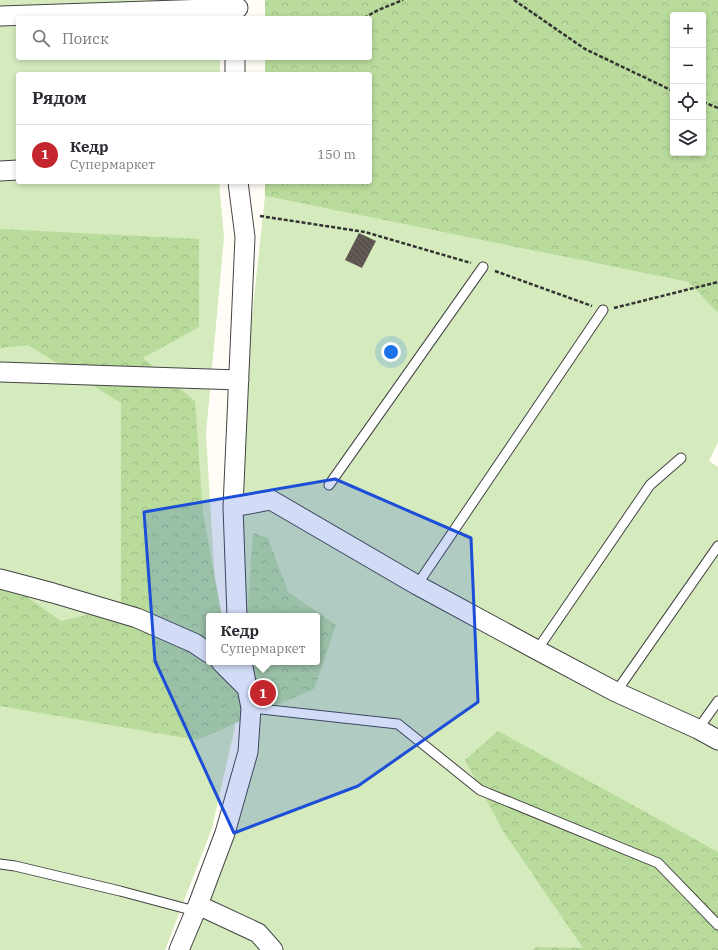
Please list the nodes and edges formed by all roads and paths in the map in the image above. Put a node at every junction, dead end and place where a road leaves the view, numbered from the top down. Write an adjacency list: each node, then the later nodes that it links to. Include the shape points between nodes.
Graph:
1 (403, 0): 5 (path)
2 (514, 0): 8 (path, via 585,48)
3 (238, 8): 4 (street)
4 (0, 16)
5 (368, 16)
6 (235, 60): 7 (street)
7 (235, 72)
8 (670, 90)
9 (706, 103): 10 (path)
10 (718, 108)
11 (16, 170): 12 (street)
12 (0, 171)
13 (238, 184): 17 (street, via 245,238)
14 (483, 267): 19 (lane)
15 (603, 310): 23 (lane)
16 (0, 372): 17 (street)
17 (239, 380): 20 (street)
18 (681, 458): 25 (lane, via 650,485)
19 (329, 485)
20 (233, 507): 23 (street, via 271,500); 24 (street)
21 (718, 546): 30 (lane)
22 (0, 579): 26 (street, via 137,618 194,642)
23 (417, 586): 25 (street)
24 (237, 613)
25 (537, 650): 30 (street)
26 (206, 651)
27 (224, 665): 29 (street)
28 (243, 665): 29 (street)
29 (247, 688): 32 (street)
30 (616, 692): 33 (street)
31 (718, 701): 33 (lane)
32 (251, 708): 36 (street, via 248,752 225,833); 37 (lane, via 398,724 480,790 658,862)
33 (698, 729): 34 (street)
34 (718, 740)
35 (0, 864): 36 (lane)
36 (197, 908): 38 (street); 39 (street, via 258,933)
37 (718, 925)
38 (179, 950)
39 (274, 950)

